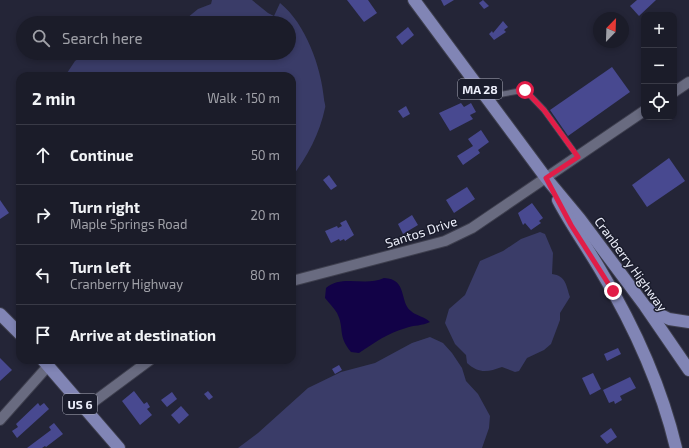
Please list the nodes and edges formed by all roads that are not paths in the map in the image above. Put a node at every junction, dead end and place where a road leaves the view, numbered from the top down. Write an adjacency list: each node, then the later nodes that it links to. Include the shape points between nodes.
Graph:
1 (414, 0): 4 (main road, Cranberry Highway / MA 28)
2 (689, 82): 3 (street)
3 (677, 90)
4 (486, 98): 6 (lane, via 525,90 544,110); 7 (main road, Cranberry Highway / MA 28)
5 (641, 114): 6 (street, Santos Drive)
6 (578, 157): 7 (street, Santos Drive)
7 (546, 178): 8 (street, Santos Drive, via 472,228 445,241); 9 (main road, Cranberry Highway / MA 28); 20 (main road, Cranberry Highway / MA 28, via 571,225 613,291 638,339 658,388)
8 (296, 280)
9 (645, 306): 11 (main road, via 669,319); 16 (main road, Cranberry Highway / MA 28)
10 (0, 314): 12 (main road)
11 (689, 322)
12 (16, 330)
13 (44, 364): 18 (street)
14 (46, 364): 17 (main road, US 6)
15 (145, 364): 17 (street)
16 (689, 370)
17 (84, 409): 19 (main road, US 6)
18 (0, 420)
19 (119, 448)
20 (676, 448)

